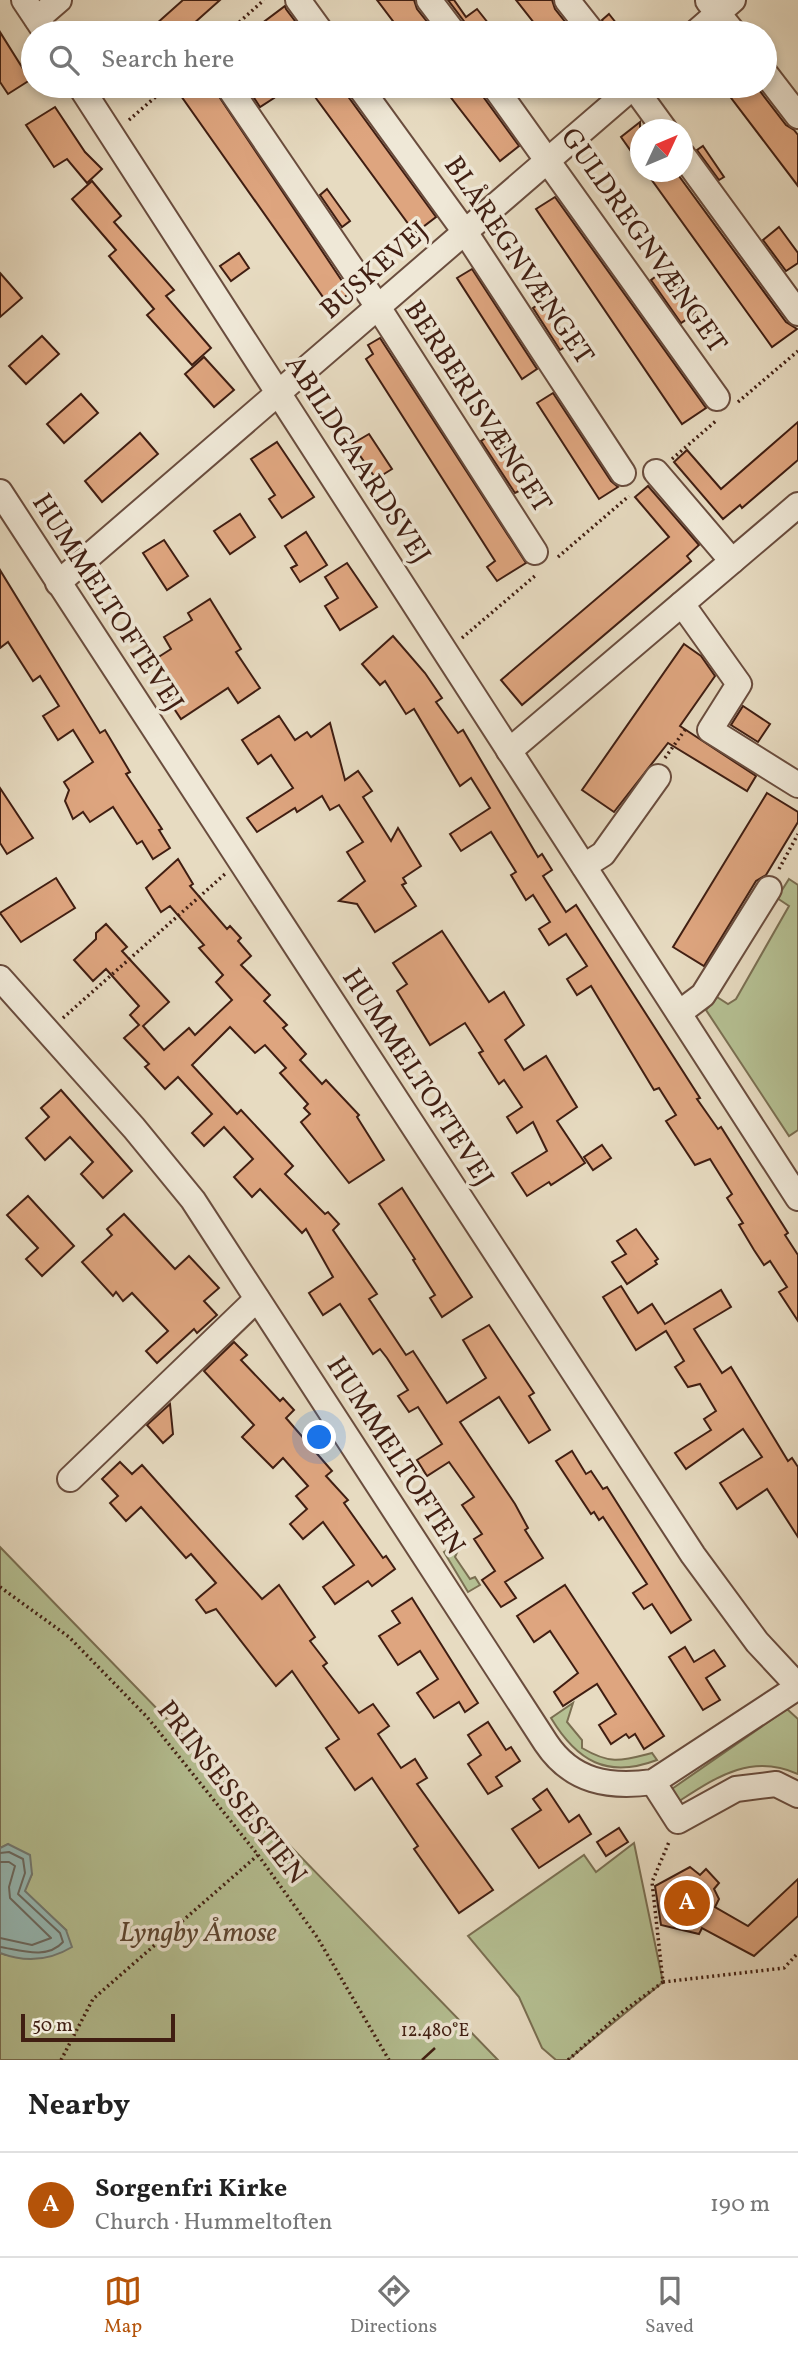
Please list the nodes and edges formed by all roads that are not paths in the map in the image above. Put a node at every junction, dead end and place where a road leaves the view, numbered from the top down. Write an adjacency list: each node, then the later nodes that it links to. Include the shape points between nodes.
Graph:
1 (59, 0): 6 (street)
2 (429, 0): 8 (street)
3 (567, 0): 9 (street)
4 (298, 1): 7 (street)
5 (720, 4): 10 (street); 11 (street)
6 (36, 18)
7 (313, 21)
8 (445, 21)
9 (584, 21)
10 (705, 21)
11 (728, 21)
12 (777, 89): 19 (street)
13 (88, 98): 26 (street, ABILDGAARDSVEJ)
14 (236, 98): 24 (street, BERBERISVÆNGET)
15 (368, 98): 23 (street, BLÅREGNVÆNGET)
16 (503, 98): 21 (street, GULDREGNVÆNGET)
17 (619, 98): 21 (street, BUSKEVEJ)
18 (641, 98): 20 (street)
19 (798, 116)
20 (656, 119)
21 (549, 159): 23 (street, BUSKEVEJ); 27 (street, GULDREGNVÆNGET)
22 (693, 169): 25 (street)
23 (465, 232): 24 (street, BUSKEVEJ); 29 (street, BLÅREGNVÆNGET)
24 (378, 307): 26 (street, BUSKEVEJ); 33 (street, BERBERISVÆNGET)
25 (798, 313)
26 (279, 393): 34 (street, BUSKEVEJ); 36 (street, ABILDGAARDSVEJ)
27 (727, 404)
28 (656, 472): 32 (street)
29 (623, 473)
30 (0, 492): 34 (street, HUMMELTOFTEVEJ)
31 (798, 505): 32 (street)
32 (732, 561): 35 (street)
33 (542, 562)
34 (58, 583): 46 (street, HUMMELTOFTEVEJ, via 693,1555 757,1642)
35 (681, 604): 36 (street); 38 (street, via 739,684 710,730)
36 (509, 751): 39 (street, ABILDGAARDSVEJ)
37 (657, 777): 39 (street, via 603,854)
38 (798, 785)
39 (584, 866): 42 (street, ABILDGAARDSVEJ)
40 (769, 889): 42 (street, via 704,995)
41 (0, 978): 44 (street, HUMMELTOFTEN, via 193,1200)
42 (679, 1013): 43 (street, ABILDGAARDSVEJ)
43 (798, 1198)
44 (257, 1299): 45 (street); 47 (street, HUMMELTOFTEN, via 556,1758 601,1784)
45 (70, 1479)
46 (798, 1687): 47 (street, HUMMELTOFTEN)
47 (653, 1782): 48 (street, via 678,1821 736,1789 776,1784)
48 (798, 1795)

